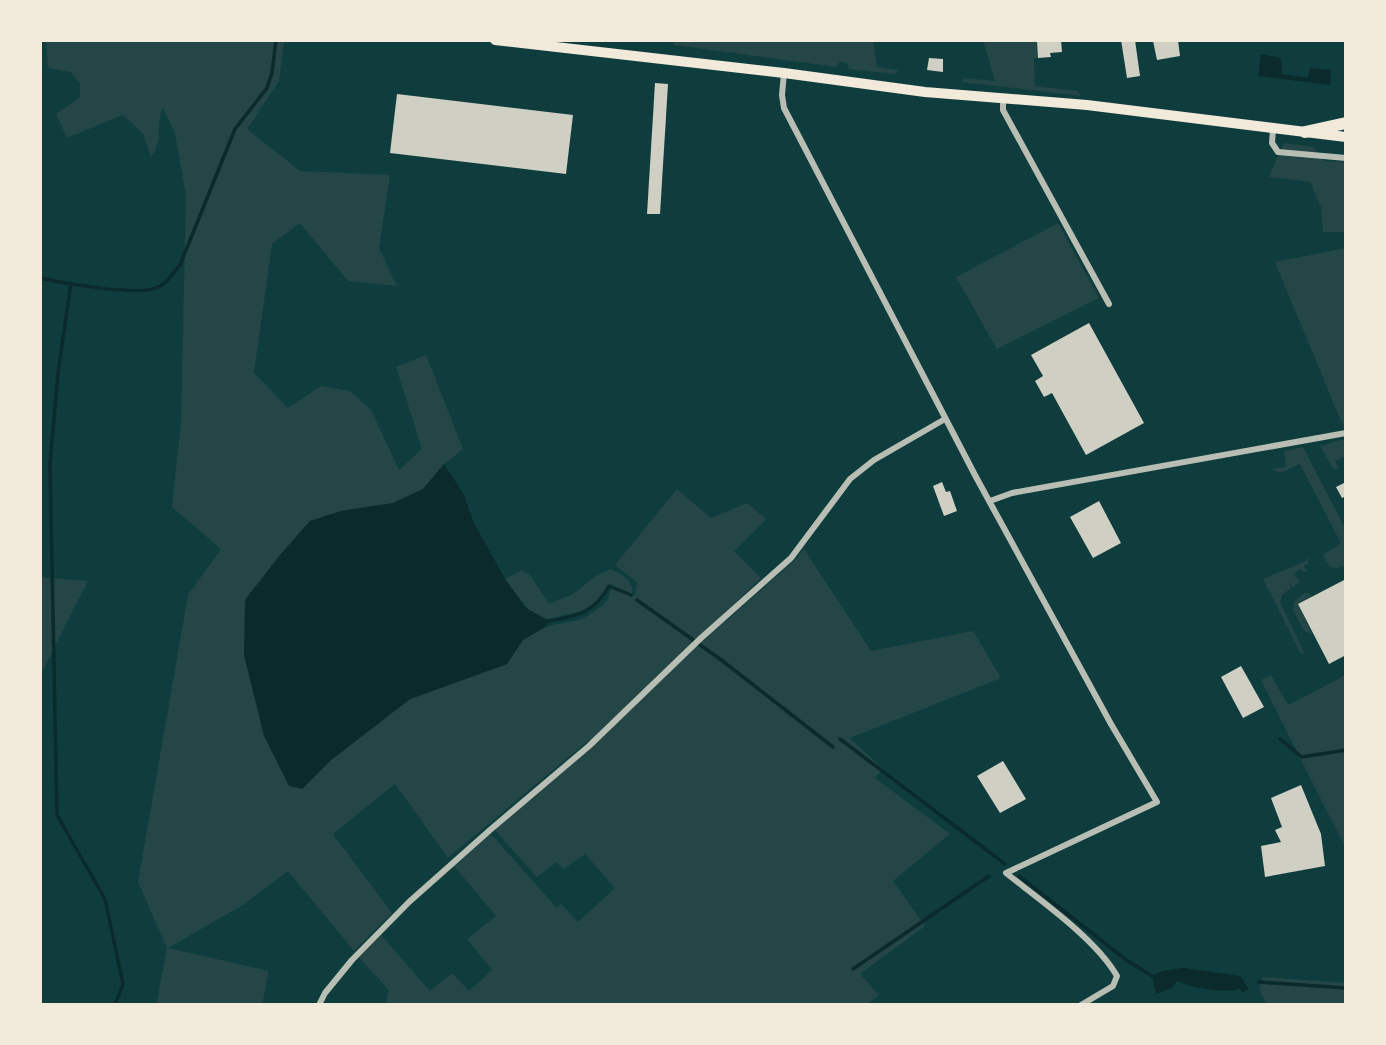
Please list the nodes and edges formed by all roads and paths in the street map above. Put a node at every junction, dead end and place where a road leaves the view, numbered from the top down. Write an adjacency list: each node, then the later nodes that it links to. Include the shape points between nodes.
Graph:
1 (495, 40): 2 (main road)
2 (784, 73): 3 (main road); 10 (street, via 782,100 790,121)
3 (1003, 98): 5 (main road); 9 (street, via 1003,110)
4 (1346, 123): 6 (highway)
5 (1273, 129): 6 (main road); 8 (street, via 1272,144 1278,152)
6 (1305, 132): 7 (main road)
7 (1346, 137)
8 (1346, 158)
9 (1109, 304)
10 (945, 419): 12 (street); 13 (street, via 850,479 790,558 589,746 409,902 352,960)
11 (1346, 433): 12 (street, via 1012,493)
12 (989, 501): 14 (street, via 1157,802 1006,873 1110,964 1116,976 1113,986)
13 (319, 1005)
14 (1081, 1005)

